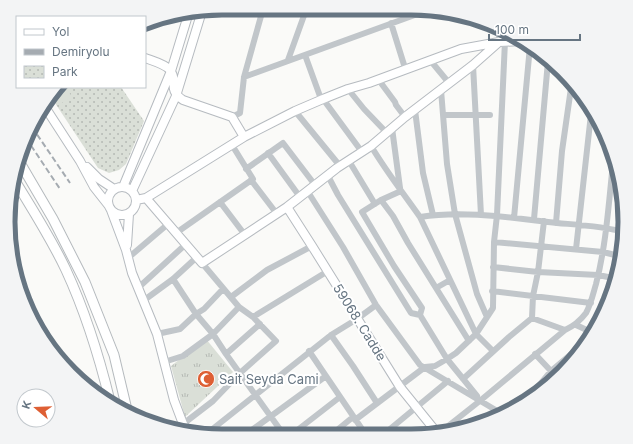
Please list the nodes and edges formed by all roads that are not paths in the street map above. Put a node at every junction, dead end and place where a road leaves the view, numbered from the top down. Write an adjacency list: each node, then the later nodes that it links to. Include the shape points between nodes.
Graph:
1 (258, 15): 5 (street)
2 (304, 15): 14 (street)
3 (414, 15): 7 (street)
4 (200, 16): 26 (street)
5 (261, 16): 20 (street)
6 (187, 18): 19 (street)
7 (391, 23): 12 (street); 18 (street)
8 (500, 35): 10 (street)
9 (512, 41): 10 (street)
10 (502, 42): 15 (street, via 461,48); 16 (street); 71 (street)
11 (529, 52): 73 (street)
12 (305, 55): 14 (street); 27 (street)
13 (146, 58): 19 (street)
14 (288, 60): 20 (street)
15 (430, 60): 18 (street); 22 (street)
16 (473, 65): 22 (street); 33 (street)
17 (548, 67): 74 (street)
18 (405, 68): 21 (street)
19 (171, 71): 26 (street); 53 (street)
20 (244, 77): 34 (street, via 240,113)
21 (378, 79): 23 (street); 35 (street)
22 (449, 84): 24 (street)
23 (348, 88): 27 (street); 37 (street, via 364,109)
24 (441, 90): 29 (street); 31 (street)
25 (571, 91): 76 (street)
26 (176, 96): 34 (street); 56 (street)
27 (322, 99): 28 (street); 41 (street)
28 (295, 110): 38 (street); 45 (street)
29 (414, 110): 35 (street); 69 (street, via 423,173)
30 (48, 111): 43 (street)
31 (444, 114): 33 (street); 68 (street, via 447,164)
32 (490, 115): 33 (street)
33 (475, 116): 70 (street)
34 (232, 117): 38 (street)
35 (406, 117): 37 (street)
36 (592, 121): 78 (street)
37 (389, 130): 40 (street); 55 (street)
38 (244, 137): 39 (street)
39 (232, 145): 47 (street); 59 (street)
40 (371, 146): 41 (street); 55 (street)
41 (362, 152): 44 (street)
42 (268, 153): 47 (street); 51 (street, via 283,143); 58 (street)
43 (80, 161): 54 (street); 65 (street, via 94,187)
44 (349, 161): 45 (street); 63 (street)
45 (340, 166): 49 (street)
46 (22, 167): 144 (main road, via 85,282 114,355)
47 (246, 168): 50 (street, via 253,179)
48 (612, 173): 79 (street)
49 (328, 176): 51 (street); 110 (street, via 410,313)
50 (251, 180): 62 (street); 67 (street)
51 (315, 185): 57 (street)
52 (18, 186): 140 (main road, via 66,269 104,375)
53 (123, 187): 54 (street); 56 (street)
54 (114, 189): 65 (street, via 109,197)
55 (401, 190): 61 (street); 72 (street)
56 (132, 191): 60 (street)
57 (308, 192): 58 (street); 107 (street)
58 (300, 197): 64 (street)
59 (146, 198): 60 (street); 77 (street)
60 (136, 200): 66 (street, via 135,208)
61 (381, 200): 63 (street); 100 (street)
62 (220, 202): 81 (street); 82 (street)
63 (375, 204): 110 (street, via 362,212 422,308)
64 (287, 207): 67 (street); 85 (street, 59068. Cadde)
65 (110, 208): 66 (street, via 119,215); 89 (street)
66 (129, 214): 89 (street)
67 (277, 214): 82 (street)
68 (455, 214): 69 (street); 70 (street); 112 (street, via 477,294)
69 (433, 215): 72 (street)
70 (481, 215): 71 (street)
71 (497, 215): 73 (street); 83 (street)
72 (420, 217): 98 (street)
73 (514, 218): 74 (street)
74 (534, 219): 75 (street)
75 (544, 221): 76 (street); 86 (street)
76 (556, 223): 78 (street)
77 (168, 224): 81 (street); 89 (street)
78 (579, 225): 79 (street); 87 (street)
79 (606, 227): 80 (street); 88 (street)
80 (618, 230)
81 (176, 233): 84 (street)
82 (245, 235): 91 (street)
83 (494, 242): 86 (street); 92 (street)
84 (186, 244): 91 (street); 99 (street)
85 (312, 246): 93 (street, 59068. Cadde); 104 (street, via 267,270)
86 (541, 246): 87 (street); 94 (street)
87 (576, 249): 88 (street)
88 (603, 252): 90 (street); 95 (street)
89 (127, 254): 99 (street)
90 (615, 255)
91 (199, 260): 97 (street); 101 (street)
92 (493, 267): 94 (street); 102 (street)
93 (328, 271): 111 (street); 114 (street, 59068. Cadde)
94 (538, 272): 95 (street); 103 (street)
95 (598, 275): 96 (street); 106 (street)
96 (611, 278)
97 (173, 279): 105 (street); 109 (street)
98 (450, 280): 100 (street); 121 (street)
99 (138, 288): 105 (street)
100 (436, 288): 123 (street)
101 (223, 289): 104 (street); 109 (street)
102 (492, 290): 103 (street); 112 (street, via 493,308)
103 (534, 296): 106 (street); 113 (street)
104 (231, 297): 108 (street)
105 (143, 301): 119 (street)
106 (591, 303): 116 (street)
107 (376, 305): 114 (street); 131 (street, via 420,365)
108 (239, 307): 111 (street); 120 (street)
109 (196, 314): 119 (street, via 180,329); 120 (street)
110 (420, 315): 129 (street)
111 (253, 317): 115 (street)
112 (487, 317): 121 (street)
113 (532, 318): 117 (street); 125 (street)
114 (357, 319): 122 (street); 138 (street, 59068. Cadde)
115 (260, 324): 126 (street); 133 (street, via 276,341)
116 (576, 325): 117 (street); 118 (street)
117 (565, 330): 127 (street)
118 (587, 330)
119 (157, 334): 130 (street)
120 (214, 334): 126 (street); 130 (street, via 183,356)
121 (476, 334): 123 (street); 125 (street)
122 (331, 335): 124 (street); 143 (street)
123 (469, 341): 129 (street)
124 (309, 351): 134 (street); 139 (street)
125 (494, 351): 135 (street)
126 (226, 354): 133 (street)
127 (535, 354): 132 (street); 142 (street)
128 (567, 358): 132 (street)
129 (447, 359): 131 (street, via 435,366); 135 (street)
130 (164, 362): 149 (street)
131 (425, 367): 136 (street); 138 (street)
132 (552, 371): 137 (street)
133 (240, 373): 139 (street); 150 (street, via 213,402)
134 (326, 376): 141 (street); 147 (street)
135 (463, 378): 142 (street)
136 (448, 381): 142 (street); 145 (street)
137 (544, 381)
138 (400, 387): 143 (street); 145 (street, 59068. Cadde)
139 (255, 394): 147 (street); 153 (street)
140 (109, 395)
141 (340, 397): 148 (street); 156 (street)
142 (481, 400): 146 (street); 151 (street)
143 (377, 403): 148 (street)
144 (126, 406)
145 (417, 408): 152 (street, 59068. Cadde); 159 (street)
146 (498, 410)
147 (270, 416): 154 (street); 155 (street)
148 (354, 418): 157 (street); 158 (street)
149 (182, 425)
150 (185, 425)
151 (444, 426)
152 (433, 428)
153 (212, 429)
154 (253, 429)
155 (280, 429)
156 (299, 429)
157 (339, 429)
158 (362, 429)
159 (390, 429)

